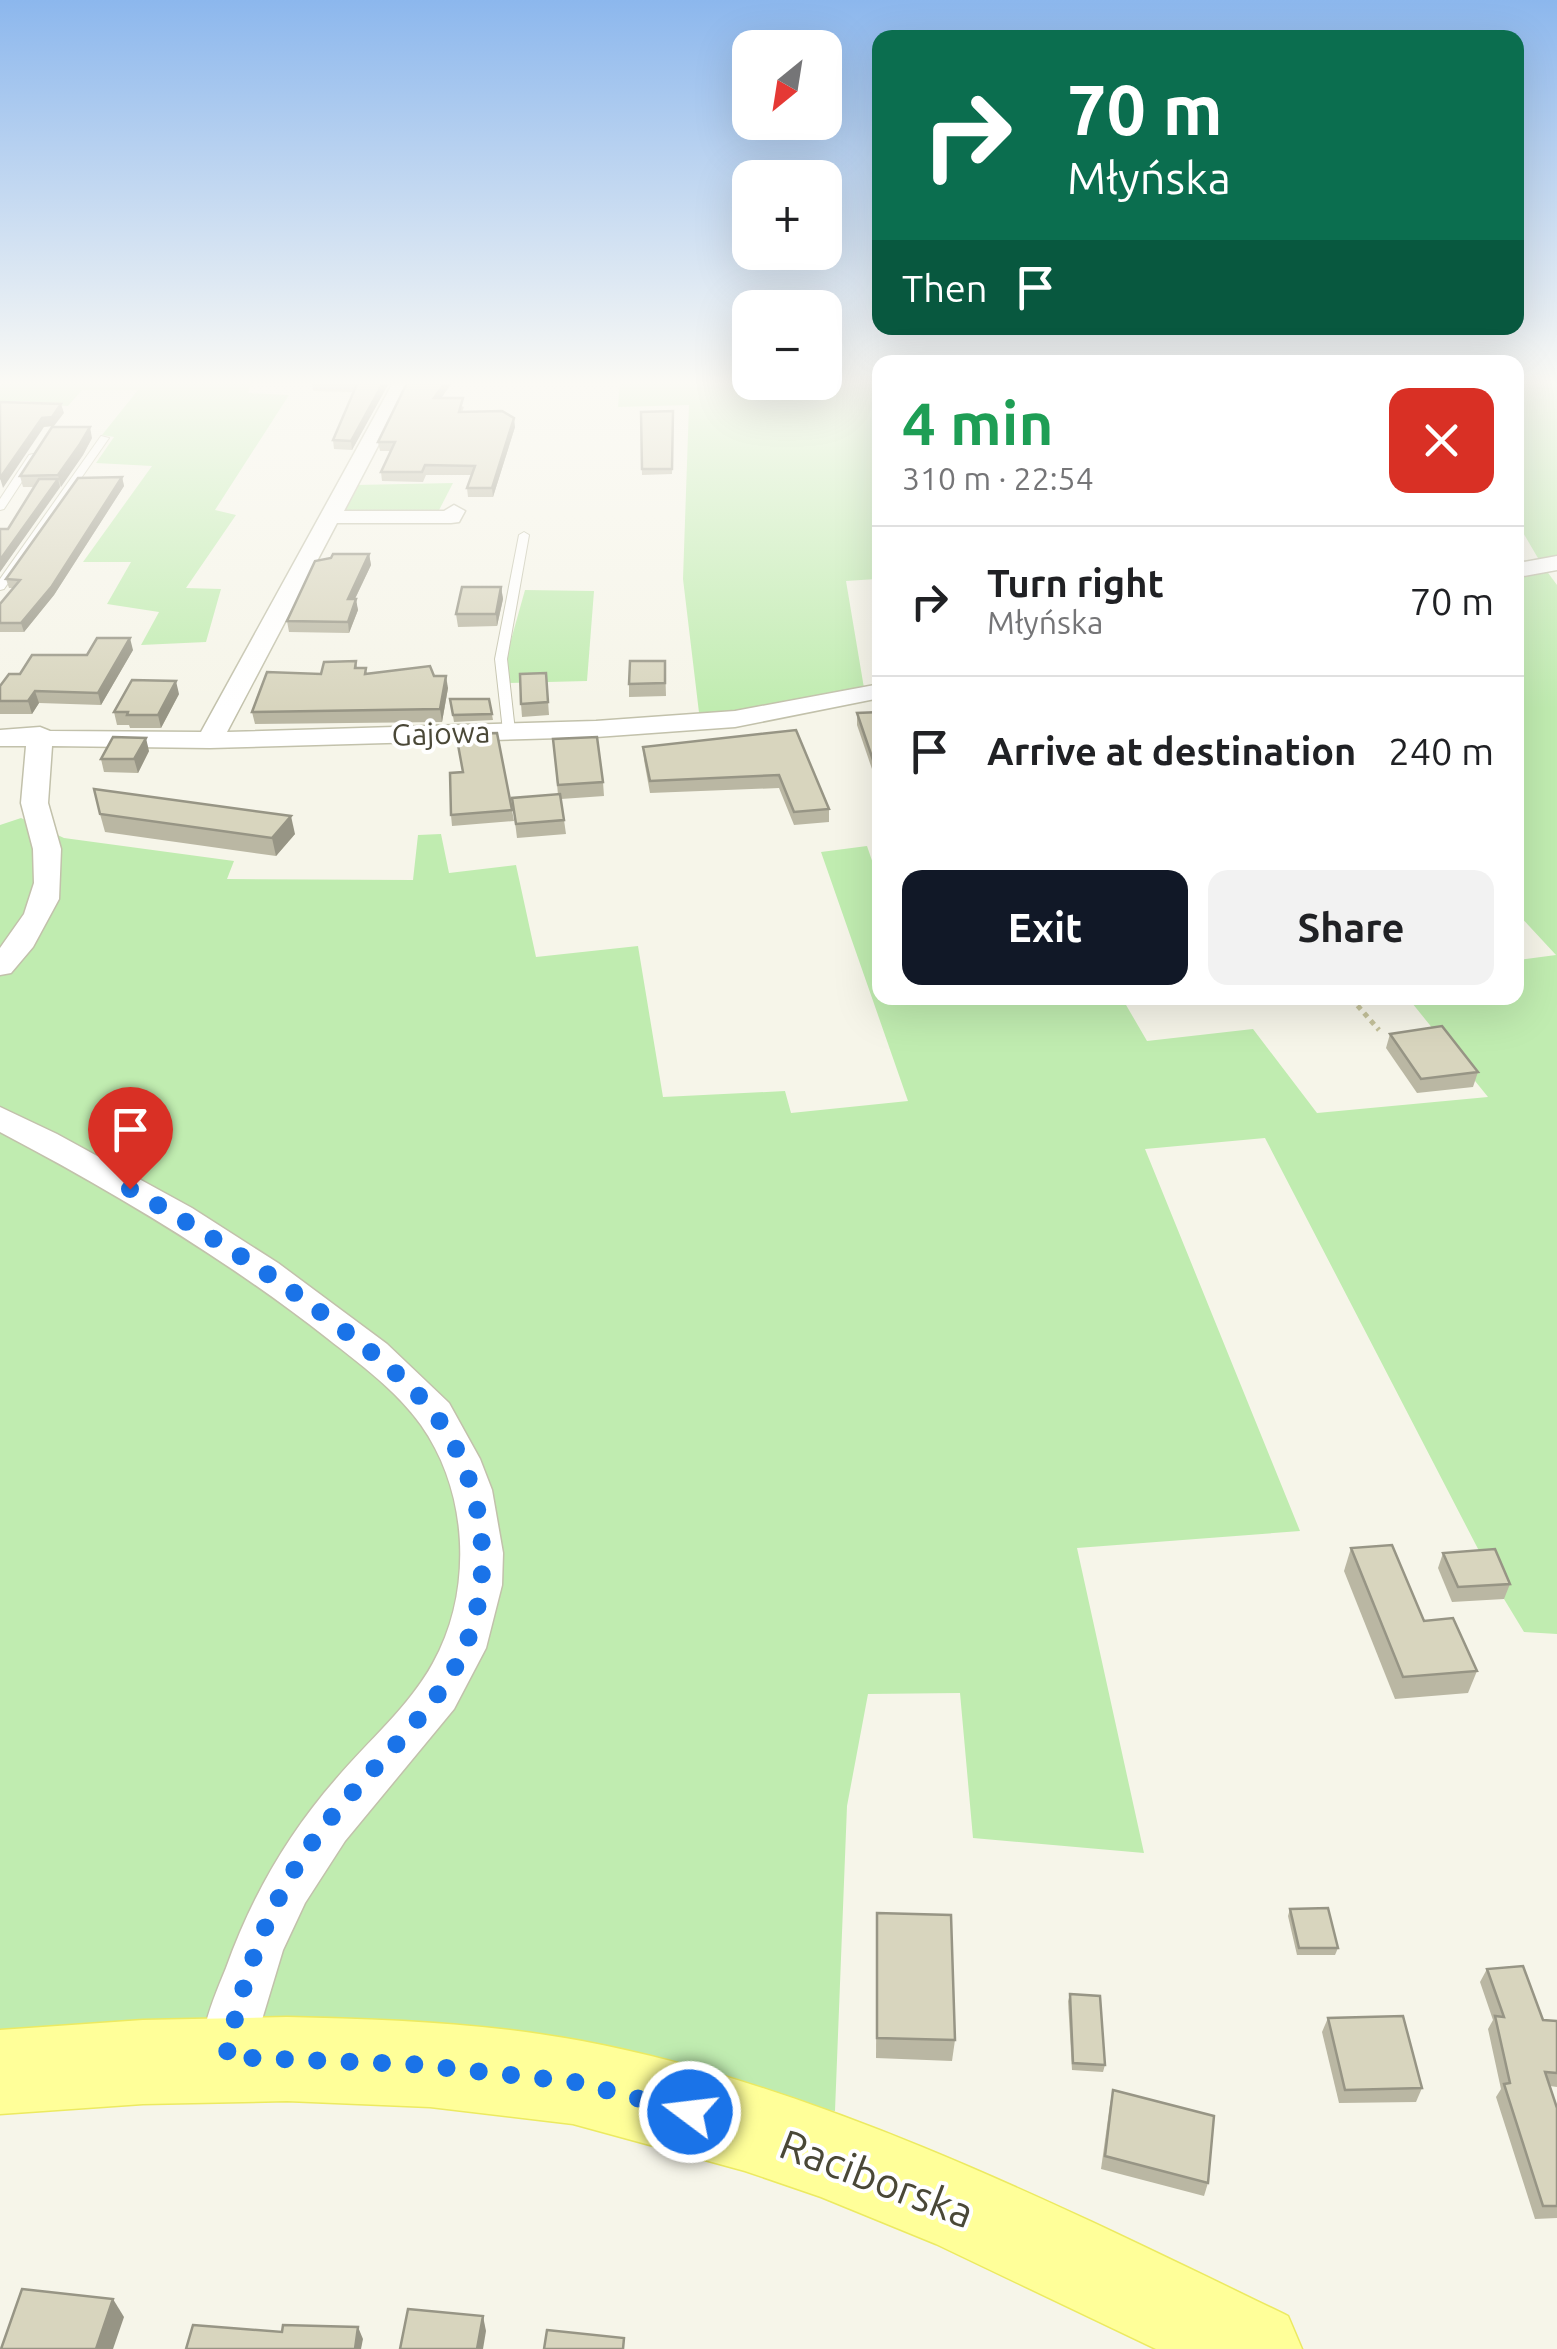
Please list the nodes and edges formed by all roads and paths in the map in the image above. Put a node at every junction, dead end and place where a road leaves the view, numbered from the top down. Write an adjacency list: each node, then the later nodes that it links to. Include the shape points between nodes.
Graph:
1 (67, 491): 8 (lane)
2 (345, 491): 4 (street)
3 (454, 511): 4 (street, via 451,517)
4 (331, 516): 13 (street)
5 (524, 535): 10 (lane, via 501,658)
6 (1557, 562): 7 (street)
7 (1524, 569)
8 (0, 587)
9 (872, 693): 10 (street, Gajowa, via 734,719)
10 (508, 732): 13 (street, Gajowa)
11 (40, 735): 12 (street, Gajowa); 13 (street, Gajowa); 14 (street, via 33,786 50,884 36,925)
12 (0, 738)
13 (210, 740)
14 (0, 966)
15 (1357, 1005): 16 (path)
16 (1380, 1030)
17 (0, 1118): 18 (street, via 292,1289 396,1371 443,1426 472,1488 485,1553 476,1620 448,1679 407,1737 305,1852 265,1923)
18 (226, 2057): 19 (main road, Raciborska); 20 (main road, Raciborska, via 411,2064 575,2082 729,2122 893,2179)
19 (0, 2072)
20 (1255, 2349)

